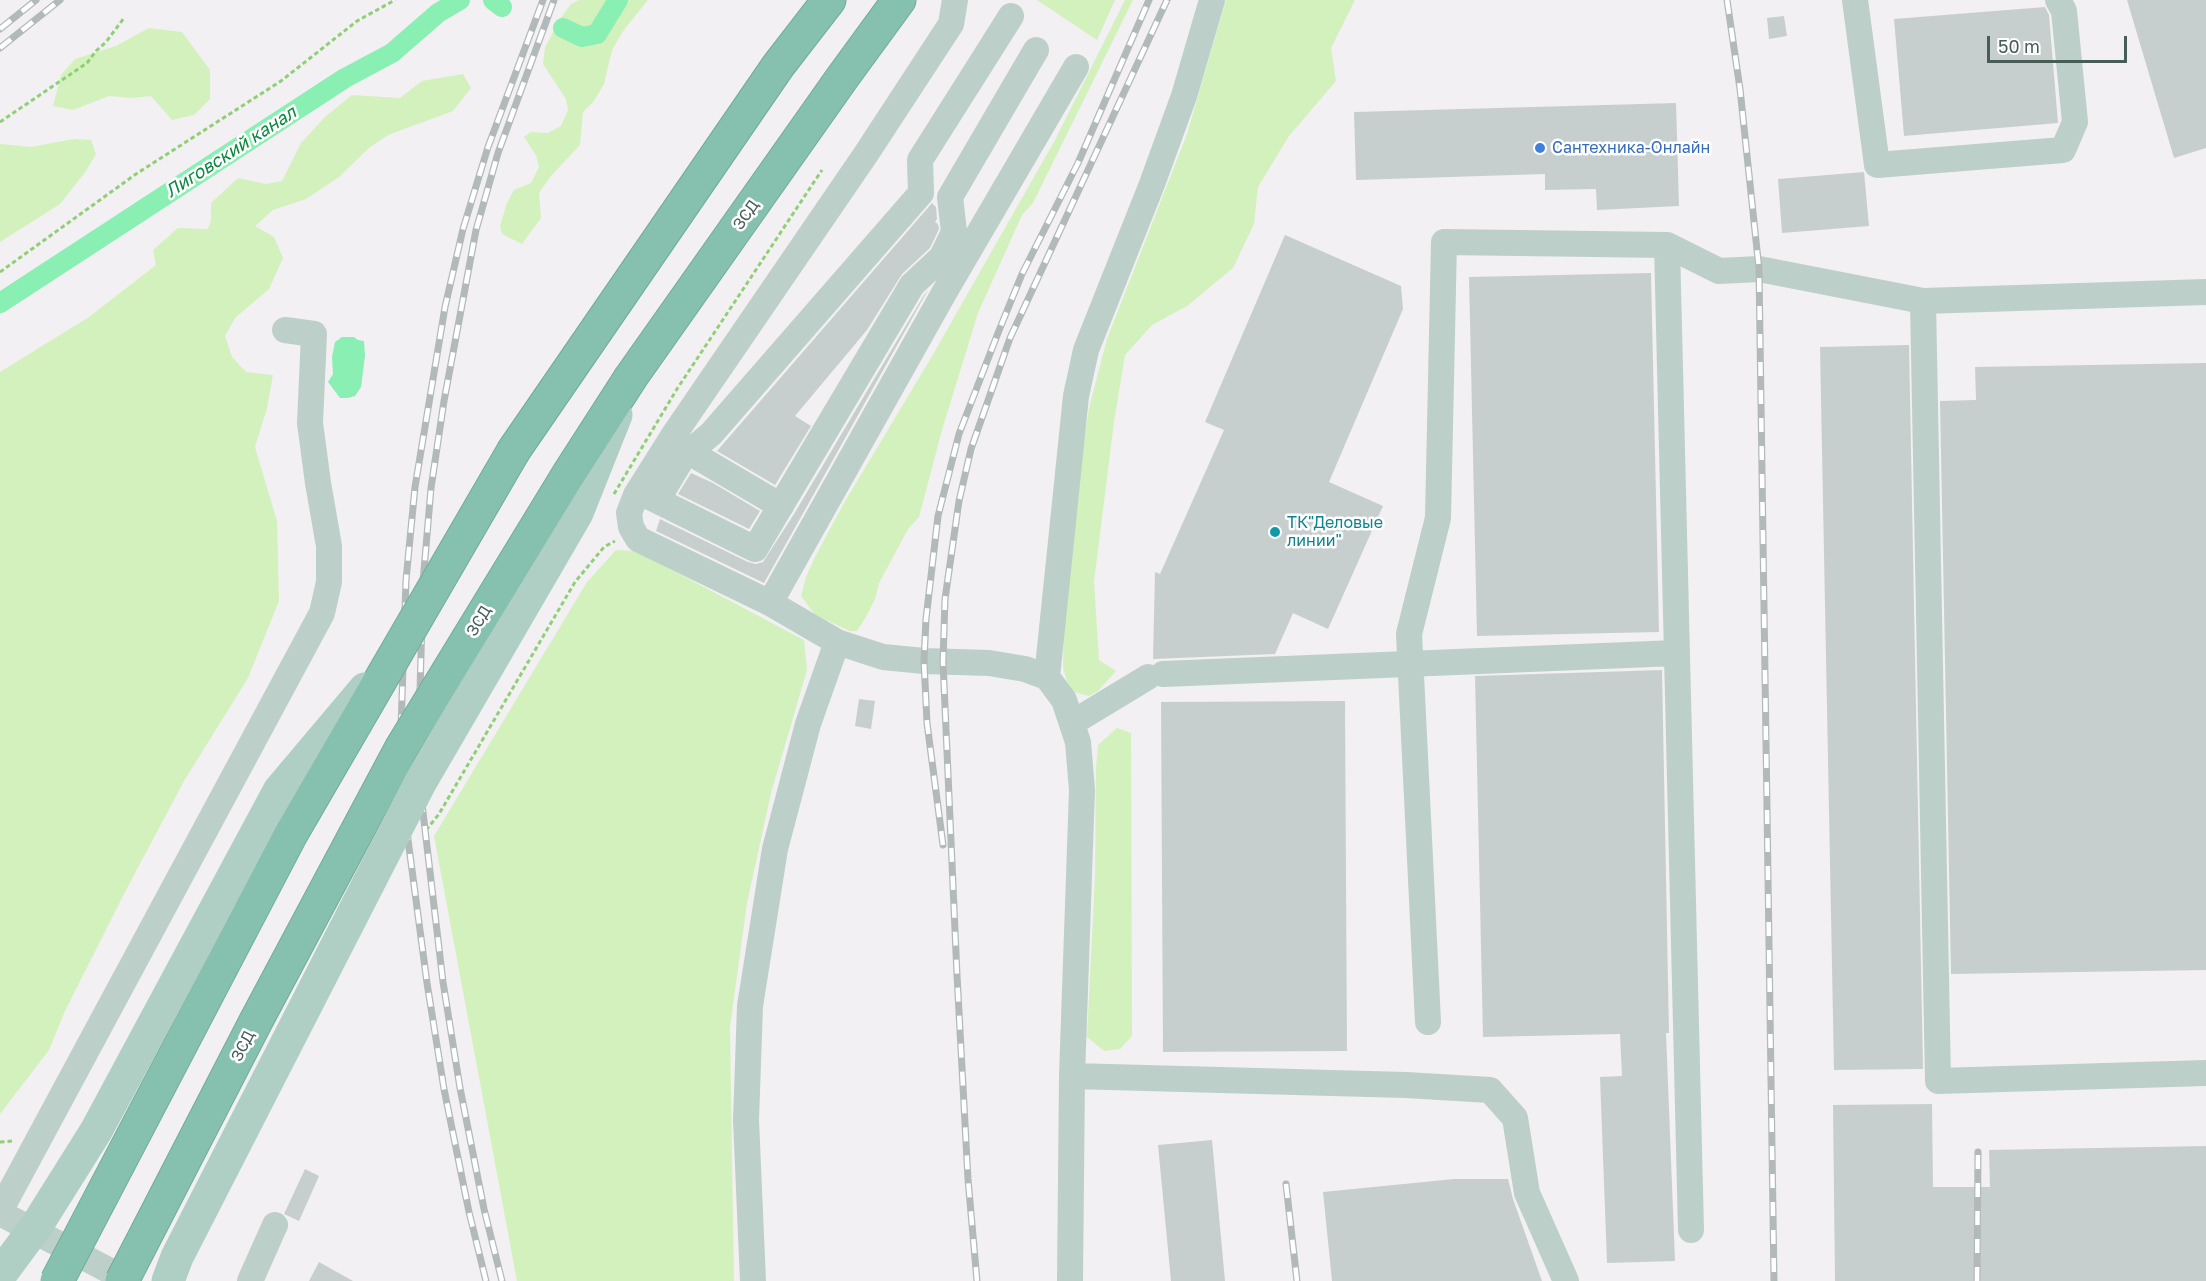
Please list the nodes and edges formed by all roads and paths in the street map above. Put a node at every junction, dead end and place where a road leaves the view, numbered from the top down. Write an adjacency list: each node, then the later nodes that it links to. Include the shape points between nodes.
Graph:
1 (395, 0): 17 (path, via 357,21 281,81 136,174)
2 (829, 0): 30 (highway, bridge, via 778,66 513,450)
3 (899, 0): 21 (highway, ЗСД)
4 (955, 0): 23 (street, via 951,24 681,424)
5 (1212, 0): 32 (street, via 1184,96 1086,350 1074,407)
6 (1855, 0): 7 (street, via 1877,165 2063,150 2075,122 2064,11)
7 (2058, 0)
8 (1011, 16): 14 (street, via 920,160)
9 (124, 18): 12 (path, via 87,63)
10 (1036, 50): 15 (street)
11 (1076, 67): 27 (street)
12 (0, 122)
13 (822, 170): 24 (path, bridge, via 677,389)
14 (920, 174): 15 (street); 22 (street, via 921,193 711,434)
15 (950, 197): 25 (street, via 954,232 942,257 912,285)
16 (1667, 246): 19 (street, via 1719,271 1759,269); 29 (street); 31 (street, via 1444,242 1438,518 1409,634)
17 (0, 272)
18 (2206, 292): 19 (street)
19 (1923, 301): 36 (street, via 1938,1081)
20 (285, 330): 38 (street, via 314,334 310,423 329,546 329,582 322,613)
21 (632, 377): 43 (highway, ЗСД, bridge, via 402,747); 45 (main road, bridge, via 577,513 420,783)
22 (689, 452): 23 (street); 25 (street)
23 (647, 497): 25 (street, via 755,549); 26 (street, via 628,513)
24 (610, 501)
25 (781, 506)
26 (638, 539): 27 (street); 34 (path, via 612,542 604,547 575,582)
27 (770, 603): 28 (street)
28 (837, 642): 32 (street, via 883,657 989,663); 47 (street, via 808,724 775,849 750,1006 746,1120)
29 (1676, 653): 31 (street); 40 (street)
30 (393, 655): 41 (main road, bridge, via 279,791 96,1131 37,1226); 42 (highway, bridge, via 291,834)
31 (1410, 663): 33 (street, via 1156,676); 35 (street)
32 (1047, 677): 33 (street, via 1064,700)
33 (1072, 723): 37 (street, via 1083,790)
34 (439, 814)
35 (1428, 1022)
36 (2206, 1073)
37 (1072, 1076): 48 (street); 49 (street, via 1490,1090 1515,1118 1527,1193)
38 (0, 1212): 44 (street)
39 (274, 1225): 46 (street)
40 (1691, 1230)
41 (0, 1275)
42 (57, 1281)
43 (122, 1281)
44 (129, 1281)
45 (168, 1281)
46 (250, 1281)
47 (753, 1281)
48 (1070, 1281)
49 (1566, 1281)

